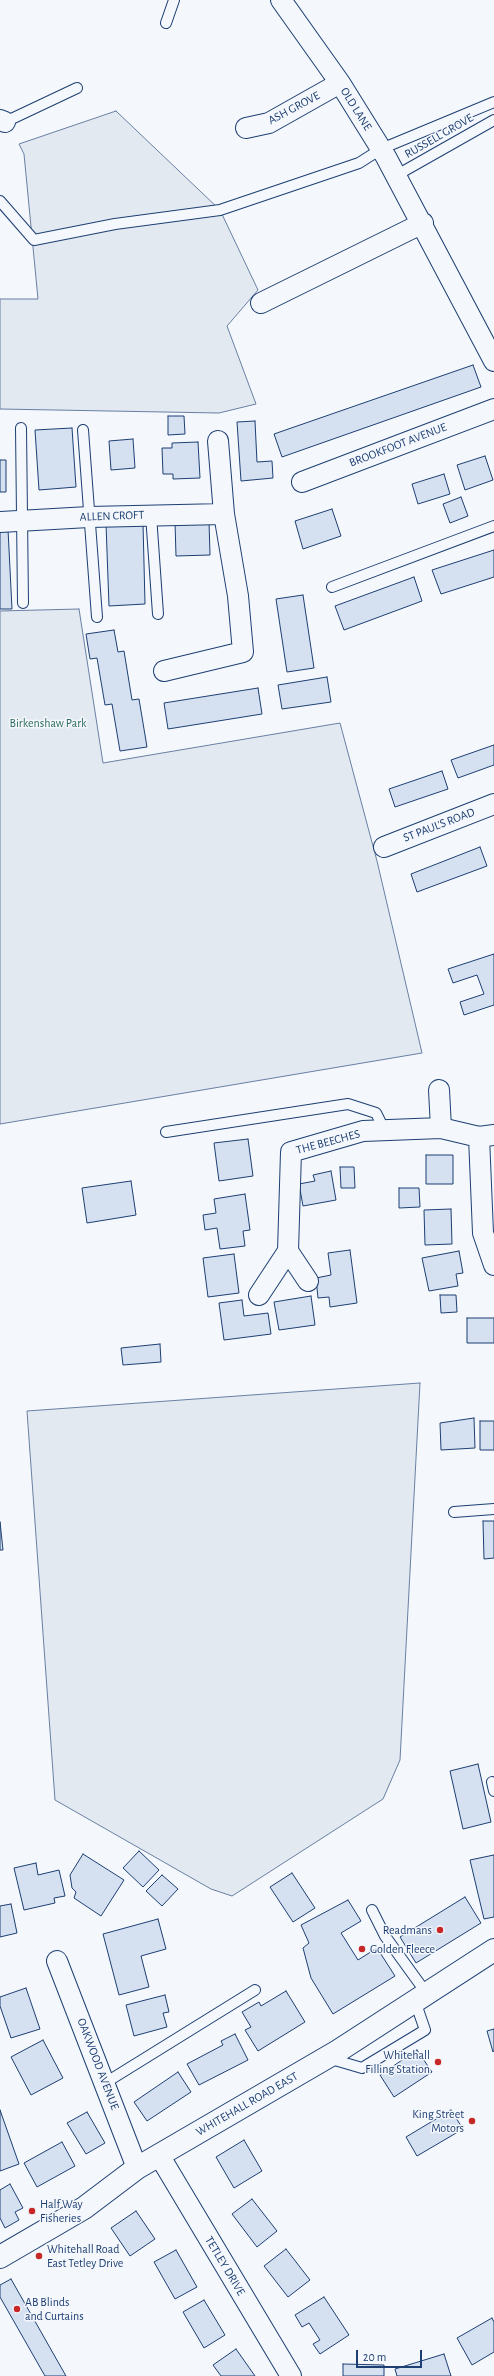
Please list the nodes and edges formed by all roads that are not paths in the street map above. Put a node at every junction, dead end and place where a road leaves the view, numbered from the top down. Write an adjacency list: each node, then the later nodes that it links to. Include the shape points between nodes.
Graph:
1 (174, 0): 3 (lane)
2 (281, 0): 4 (street, OLD LANE)
3 (166, 23)
4 (340, 83): 9 (street, ASH GROVE, via 269,123); 10 (street, OLD LANE)
5 (77, 88): 8 (lane)
6 (494, 102): 10 (lane)
7 (494, 120): 11 (lane, RUSSELL GROVE)
8 (2, 121)
9 (246, 128)
10 (382, 149): 11 (street, OLD LANE); 12 (lane, via 359,163 220,210 115,224 34,240)
11 (397, 175): 13 (street, OLD LANE)
12 (0, 201)
13 (423, 223): 14 (street); 15 (street, OLD LANE)
14 (261, 303)
15 (494, 361)
16 (494, 409): 20 (street, BROOKFOOT AVENUE)
17 (21, 428): 24 (lane)
18 (83, 430): 23 (lane)
19 (218, 441): 21 (street)
20 (302, 482)
21 (224, 514): 22 (street, ALLEN CROFT); 31 (street, via 238,596 243,652)
22 (151, 515): 23 (street, ALLEN CROFT); 29 (lane)
23 (89, 517): 24 (street, ALLEN CROFT); 30 (lane)
24 (23, 521): 25 (street, ALLEN CROFT); 28 (lane)
25 (0, 522)
26 (494, 526): 27 (lane)
27 (332, 587)
28 (23, 603)
29 (158, 614)
30 (97, 617)
31 (164, 670)
32 (494, 804): 33 (street, ST PAUL'S ROAD)
33 (384, 847)
34 (439, 1090): 35 (street)
35 (441, 1128): 36 (street, THE BEECHES); 38 (street, THE BEECHES)
36 (385, 1131): 37 (lane, via 376,1113 348,1104); 39 (street, THE BEECHES, via 363,1131 291,1152)
37 (166, 1132)
38 (487, 1136): 40 (street, via 483,1233)
39 (288, 1252): 41 (street); 42 (street)
40 (494, 1265)
41 (308, 1281)
42 (259, 1295)
43 (494, 1509): 44 (lane)
44 (454, 1512)
45 (372, 1910): 49 (lane)
46 (494, 1950): 49 (main road, WHITEHALL ROAD EAST)
47 (57, 1961): 51 (street, OAKWOOD AVENUE)
48 (255, 1990): 51 (lane)
49 (421, 1998): 50 (main road, WHITEHALL ROAD EAST); 50 (lane, via 425,2030 362,2068)
50 (326, 2058): 52 (main road, WHITEHALL ROAD EAST)
51 (106, 2083): 53 (street, OAKWOOD AVENUE)
52 (159, 2155): 53 (main road, WHITEHALL ROAD EAST); 55 (street, TETLEY DRIVE)
53 (137, 2168): 54 (main road, WHITEHALL ROAD EAST, via 84,2208)
54 (0, 2257)
55 (292, 2376)

